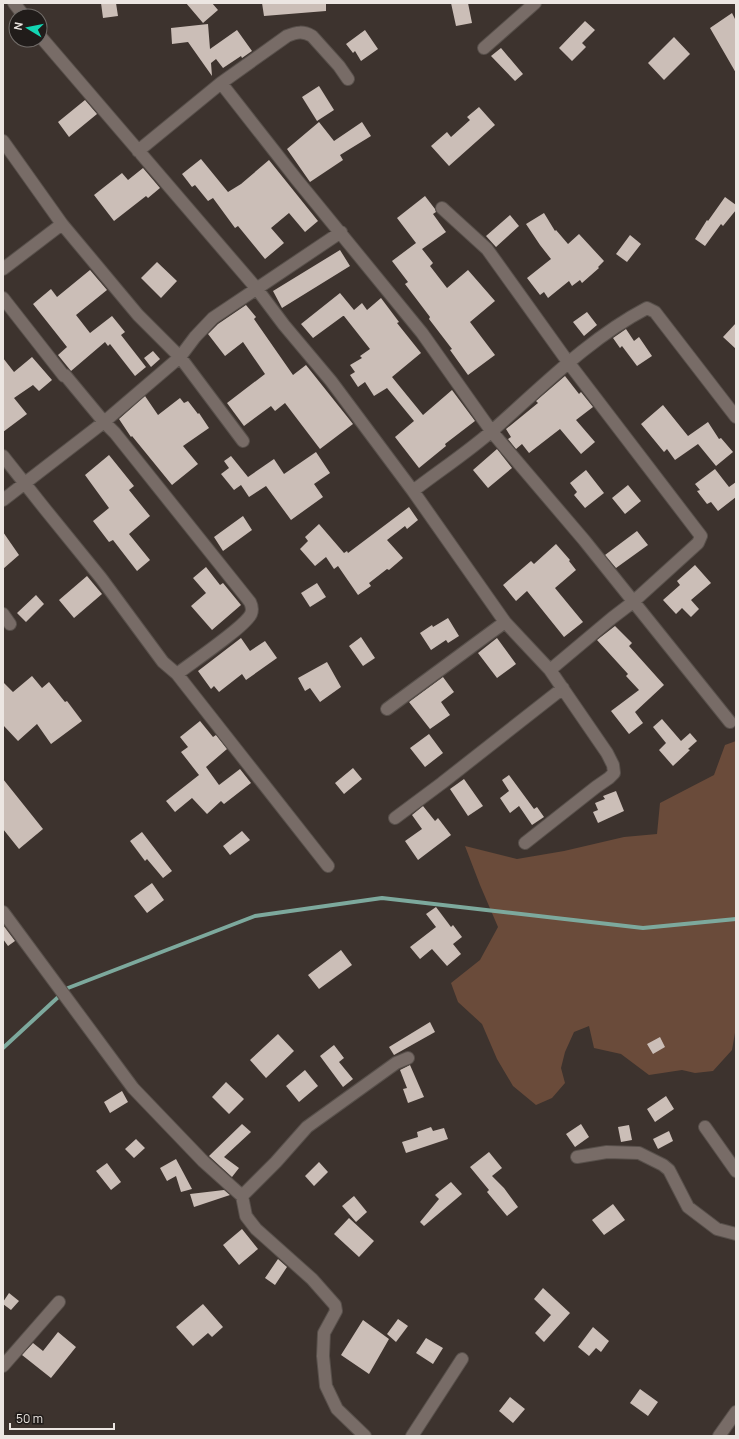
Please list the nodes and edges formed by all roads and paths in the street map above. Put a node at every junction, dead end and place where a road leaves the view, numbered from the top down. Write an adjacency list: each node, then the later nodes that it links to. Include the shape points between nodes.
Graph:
1 (535, 3): 3 (street)
2 (48, 45): 7 (street)
3 (484, 48)
4 (348, 79): 5 (street, via 312,36 298,32 287,36)
5 (221, 83): 7 (street); 10 (street)
6 (3, 141): 9 (street)
7 (138, 151): 12 (street)
8 (442, 208): 15 (street, via 487,248)
9 (62, 224): 11 (street); 14 (street, via 138,315)
10 (341, 232): 12 (street); 18 (street, via 422,333)
11 (3, 270)
12 (257, 289): 14 (street, via 213,318); 22 (street, via 331,381)
13 (3, 298): 17 (street)
14 (180, 357): 17 (street); 19 (street)
15 (568, 362): 16 (street, via 628,318 647,308 655,312); 18 (street); 24 (street, via 701,536 698,543)
16 (736, 417)
17 (104, 422): 21 (street); 27 (street, via 212,553 252,607 250,615 235,630)
18 (492, 432): 22 (street); 24 (street)
19 (243, 441)
20 (3, 456): 21 (street)
21 (26, 484): 23 (street); 27 (street, via 101,578 163,662)
22 (413, 491): 25 (street)
23 (3, 500)
24 (633, 602): 26 (street); 30 (street)
25 (505, 622): 26 (street); 29 (street)
26 (550, 670): 28 (street)
27 (177, 674): 33 (street)
28 (563, 688): 31 (street); 32 (street, via 607,753 613,764 614,773)
29 (387, 709)
30 (730, 722)
31 (395, 818)
32 (525, 843)
33 (328, 866)
34 (3, 912): 39 (street, via 132,1088 203,1161)
35 (408, 1058): 39 (street, via 396,1063 307,1127)
36 (704, 1127): 38 (street)
37 (577, 1157): 40 (street, via 608,1152 638,1154 663,1165 669,1170 688,1208 717,1229)
38 (736, 1171)
39 (242, 1196): 45 (street, via 246,1216 256,1229 312,1279 336,1305 336,1311 324,1333 326,1386 337,1409)
40 (736, 1234)
41 (60, 1302): 43 (street)
42 (462, 1359): 46 (street)
43 (3, 1366)
44 (736, 1412): 47 (street)
45 (365, 1436)
46 (412, 1436)
47 (719, 1436)

